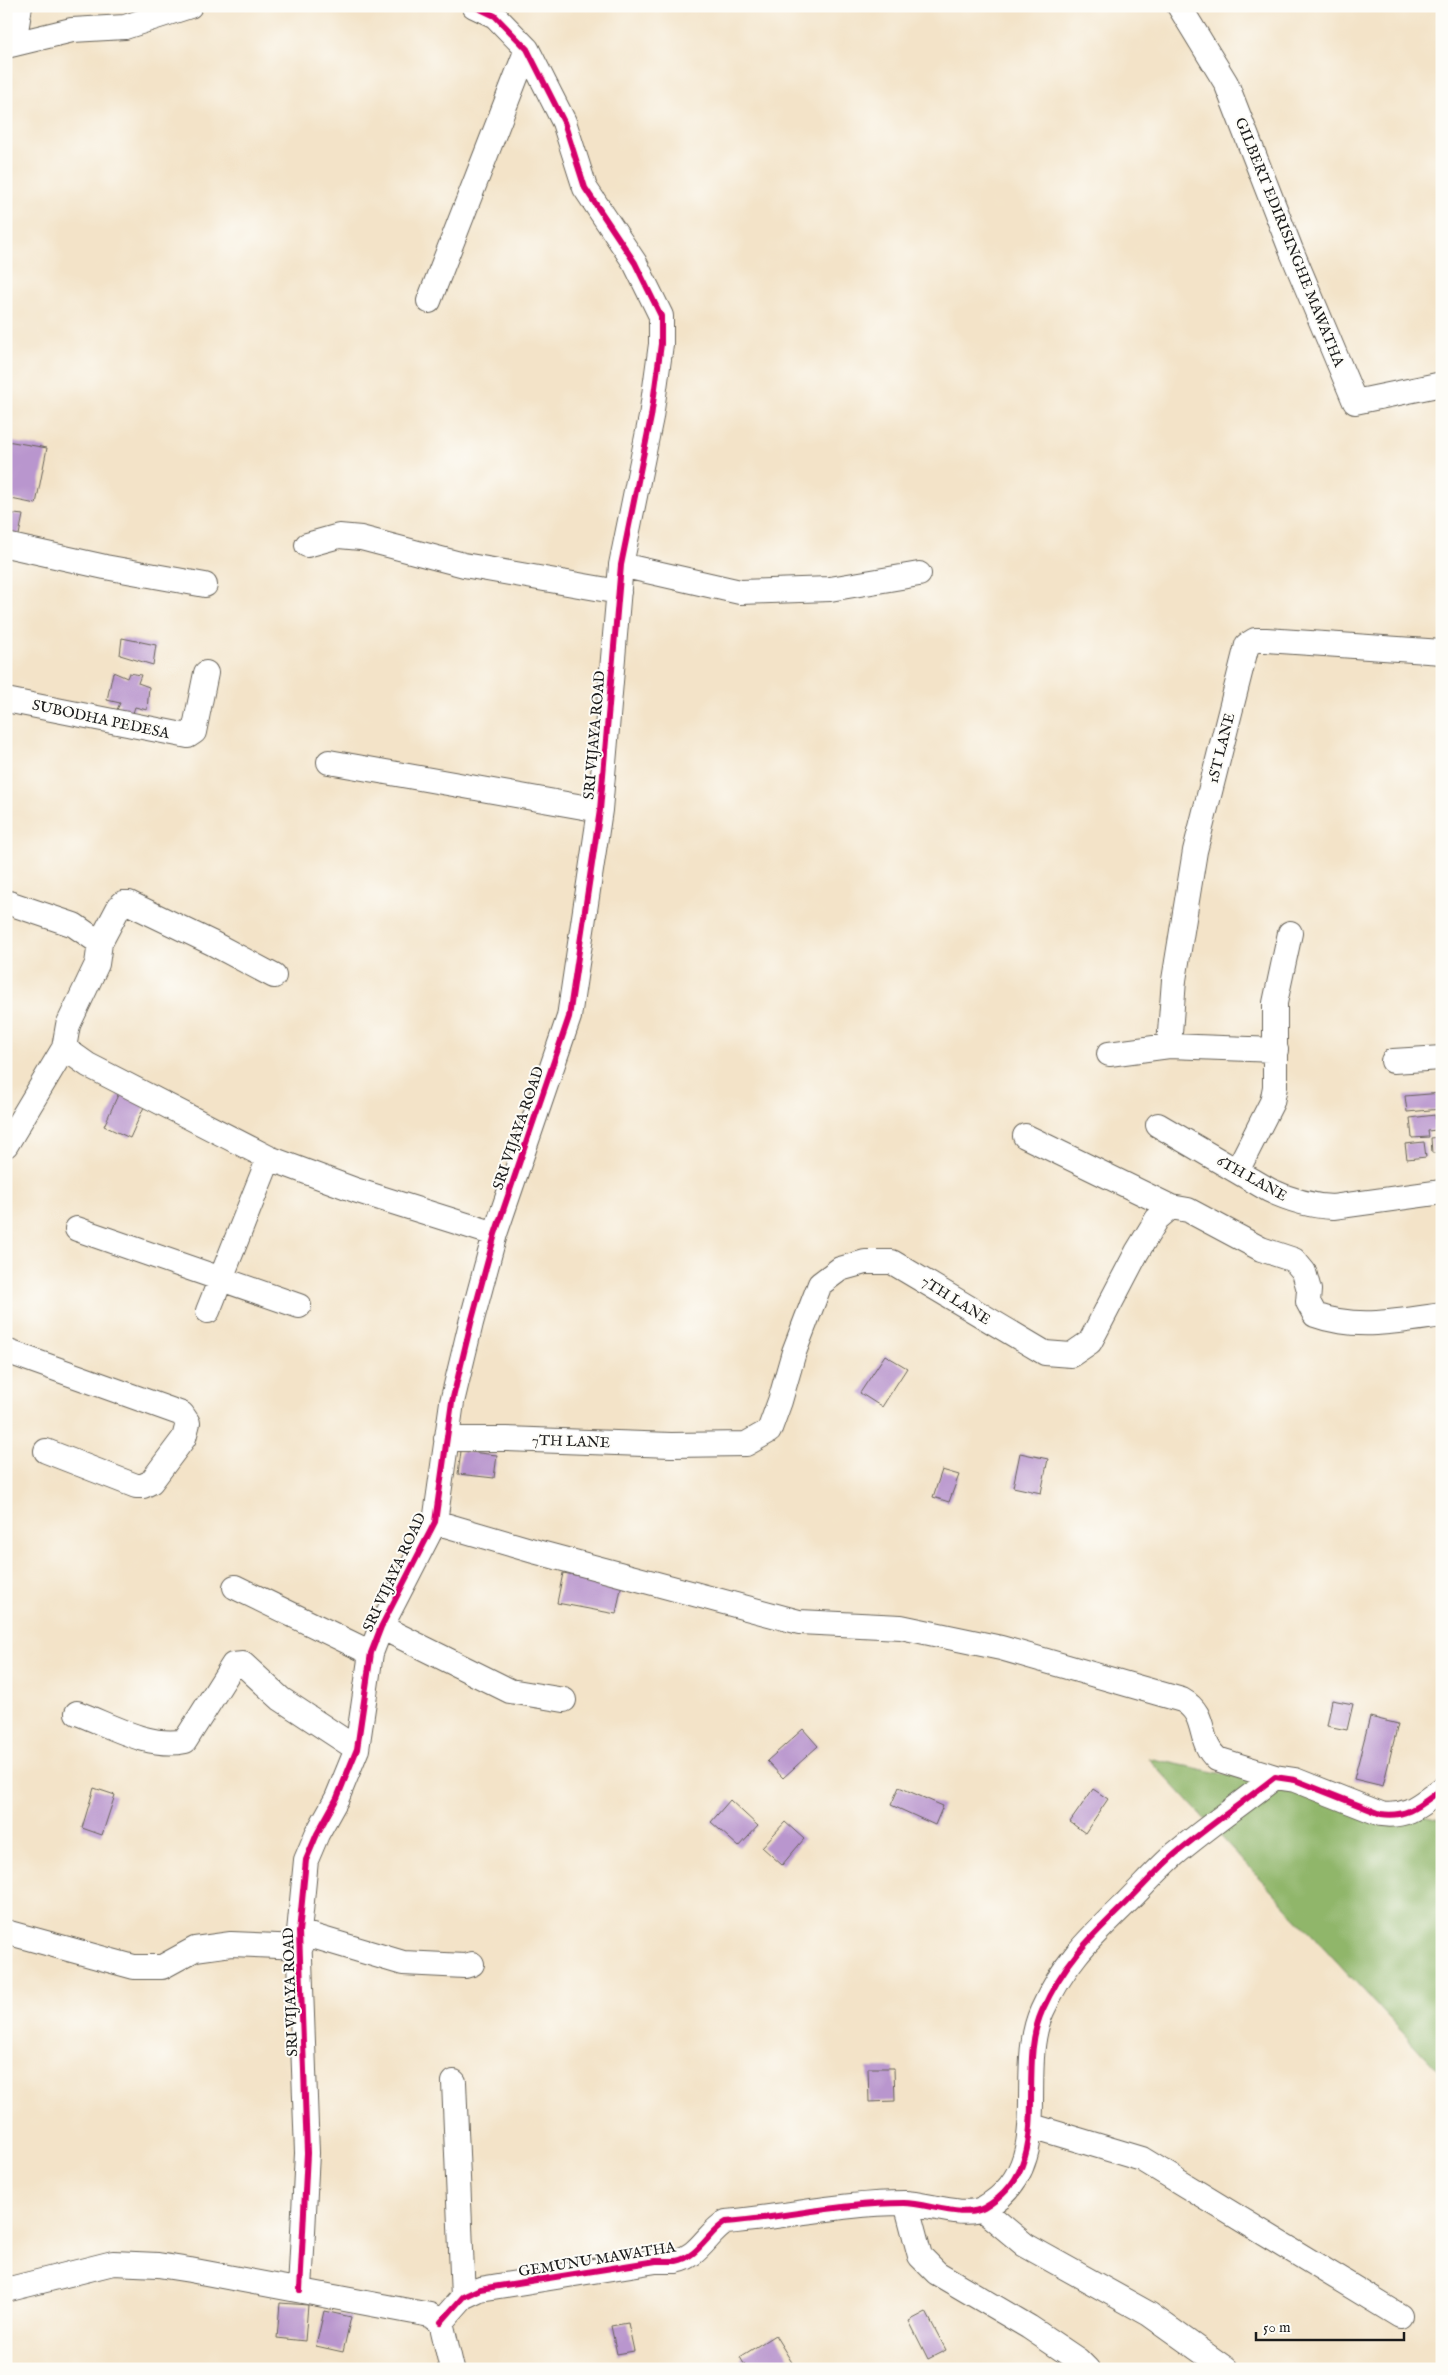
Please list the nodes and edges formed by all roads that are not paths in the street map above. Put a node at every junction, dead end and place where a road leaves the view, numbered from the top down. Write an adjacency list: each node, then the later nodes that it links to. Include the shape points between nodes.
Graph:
1 (20, 6): 5 (street)
2 (190, 6): 5 (street, via 125,27 72,30)
3 (474, 6): 6 (street, SRI VIJAYA ROAD, via 495,16)
4 (1179, 6): 8 (street, GILBERT EDIRISINGHE MAWATHA, via 1226,83 1355,402)
5 (10, 45)
6 (527, 48): 7 (street); 11 (street, SRI VIJAYA ROAD, via 564,122 585,188 635,262 661,316 661,344 651,417)
7 (429, 301)
8 (1442, 384)
9 (6, 545): 13 (street)
10 (307, 545): 14 (street, via 339,536 362,538 464,565)
11 (621, 565): 12 (street, via 740,592 830,589); 14 (street, SRI VIJAYA ROAD)
12 (919, 574)
13 (205, 585)
14 (619, 592): 19 (street, SRI VIJAYA ROAD)
15 (1442, 652): 24 (street, 1ST LANE, via 1266,640 1255,640 1247,645 1195,851 1174,980)
16 (206, 673): 17 (street, SUBODHA PEDESA, via 194,732 188,736)
17 (6, 700)
18 (328, 762): 19 (street)
19 (600, 810): 38 (street, SRI VIJAYA ROAD, via 569,1017)
20 (6, 902): 22 (street, via 74,925)
21 (1290, 933): 26 (street, via 1275,1003)
22 (100, 942): 23 (street, via 119,907 123,903 129,904); 25 (street, via 97,964 68,1025)
23 (274, 976)
24 (1169, 1046): 26 (street); 27 (street)
25 (64, 1048): 32 (street); 33 (street, via 88,1065)
26 (1276, 1050): 34 (street, via 1272,1102)
27 (1109, 1054)
28 (1442, 1058): 29 (street)
29 (1393, 1060)
30 (1158, 1125): 34 (street, 6TH LANE)
31 (1025, 1136): 36 (street)
32 (6, 1145)
33 (269, 1158): 38 (street, via 355,1190); 39 (street)
34 (1237, 1171): 35 (street, 6TH LANE, via 1286,1199 1316,1206 1333,1207)
35 (1442, 1192)
36 (1171, 1207): 42 (street, via 1188,1210 1261,1249 1294,1260 1304,1272 1309,1290 1308,1302 1315,1315 1334,1322 1367,1323); 44 (street, 7TH LANE, via 1157,1219 1137,1252 1090,1342 1071,1355 1045,1354 892,1262 865,1262 840,1269 820,1284 768,1431 746,1444)
37 (77, 1229): 39 (street)
38 (495, 1234): 44 (street, SRI VIJAYA ROAD, via 452,1402)
39 (220, 1280): 40 (street); 41 (street)
40 (299, 1306)
41 (208, 1311)
42 (1442, 1315)
43 (6, 1351): 45 (street, via 182,1414 188,1423 184,1438 151,1482 143,1486)
44 (446, 1439): 46 (street, SRI VIJAYA ROAD)
45 (46, 1450)
46 (435, 1522): 48 (street, SRI VIJAYA ROAD); 53 (street, via 798,1622 901,1627 1001,1648 1182,1700 1199,1714 1204,1741 1217,1759)
47 (235, 1587): 49 (street)
48 (382, 1627): 49 (street, SRI VIJAYA ROAD); 50 (street, via 510,1692)
49 (371, 1653): 52 (street, SRI VIJAYA ROAD)
50 (564, 1700)
51 (77, 1713): 52 (street, via 149,1740 185,1741 233,1665 243,1664 281,1699)
52 (356, 1750): 56 (street, SRI VIJAYA ROAD, via 337,1798 306,1860)
53 (1275, 1777): 54 (street, via 1295,1780 1391,1816 1408,1814); 59 (street, via 1174,1855 1074,1957 1057,1981 1041,2014 1032,2047)
54 (1442, 1789)
55 (6, 1932): 56 (street, via 134,1967 162,1967 195,1948)
56 (300, 1940): 57 (street, via 403,1963); 63 (street, SRI VIJAYA ROAD, via 307,2153)
57 (472, 1964)
58 (454, 2082): 64 (street)
59 (1032, 2126): 61 (street, via 1026,2154 1016,2176 1003,2194); 65 (street, via 1142,2159)
60 (906, 2203): 61 (street, GEMUNU MAWATHA, via 964,2212); 64 (street, GEMUNU MAWATHA, via 726,2222 716,2228 696,2251 678,2260 480,2289); 68 (street, via 920,2256 937,2273 1029,2327)
61 (982, 2209): 69 (street, via 1024,2245 1149,2314)
62 (6, 2290): 63 (street, via 112,2263 134,2263)
63 (300, 2290): 66 (street, via 430,2315)
64 (463, 2297): 66 (street, GEMUNU MAWATHA)
65 (1400, 2316)
66 (441, 2322): 67 (street)
67 (452, 2369)
68 (1087, 2369)
69 (1226, 2369)

